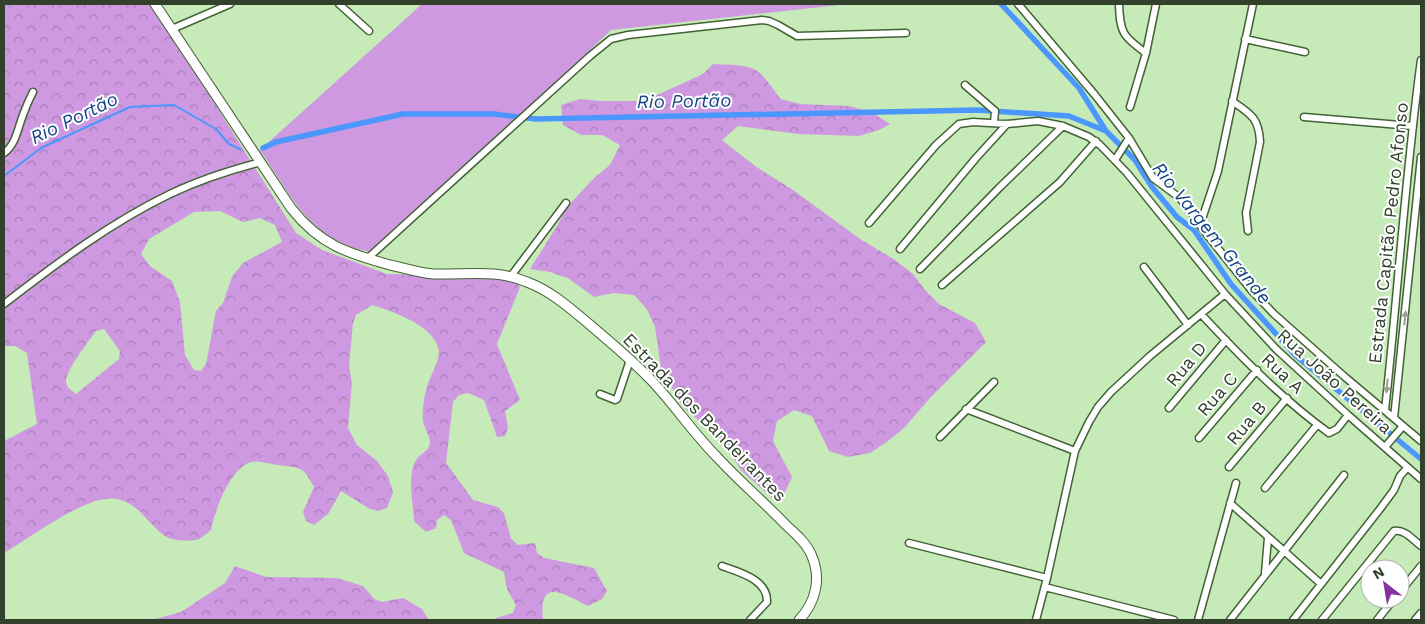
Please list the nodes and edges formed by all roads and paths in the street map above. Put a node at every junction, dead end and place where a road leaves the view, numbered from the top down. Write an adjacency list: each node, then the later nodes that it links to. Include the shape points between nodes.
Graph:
1 (155, 4): 8 (main road, Estrada dos Bandeirantes)
2 (230, 4): 8 (street)
3 (339, 4): 9 (street)
4 (1018, 4): 24 (street, via 1062,55)
5 (1119, 4): 13 (street, via 1123,33)
6 (1156, 4): 13 (street)
7 (1253, 4): 11 (street)
8 (172, 29): 29 (main road, Estrada dos Bandeirantes)
9 (369, 31)
10 (906, 33): 36 (street, via 797,36 762,20 628,35 611,40)
11 (1245, 39): 12 (street); 17 (street)
12 (1305, 52)
13 (1146, 53): 18 (street)
14 (1421, 60): 23 (street, Estrada Capitão Pedro Afonso)
15 (965, 85): 19 (street)
16 (33, 92): 26 (street, via 15,139)
17 (1232, 102): 32 (street, via 1218,170); 34 (street, via 1250,113 1260,132 1246,214)
18 (1130, 107)
19 (994, 116): 21 (street, Rua João Pereira); 31 (street, Rua João Pereira, via 955,126)
20 (1304, 117): 23 (street)
21 (1009, 123): 22 (street, Rua João Pereira, via 1038,121); 35 (street)
22 (1063, 126): 25 (street, Rua João Pereira); 38 (street)
23 (1412, 126): 53 (street, Estrada Capitão Pedro Afonso, one-way to 53)
24 (1127, 141): 28 (street); 32 (street, via 1156,182 1180,198)
25 (1096, 142): 28 (street, Rua João Pereira); 40 (street, via 1060,182)
26 (4, 153)
27 (1421, 157): 33 (street, Estrada Capitão Pedro Afonso)
28 (1115, 160): 41 (street, Rua João Pereira)
29 (261, 162): 36 (main road, Estrada dos Bandeirantes, via 308,228 334,246); 42 (street, via 171,194 128,217 59,262)
30 (566, 204): 39 (street)
31 (869, 223)
32 (1200, 225): 53 (street, via 1274,314)
33 (1418, 225): 55 (street, Estrada Capitão Pedro Afonso, one-way to 33)
34 (1248, 231)
35 (900, 249)
36 (368, 258): 39 (main road, Estrada dos Bandeirantes, via 433,274 476,272)
37 (1144, 267): 44 (street)
38 (920, 269)
39 (511, 276): 46 (main road, Estrada dos Bandeirantes, via 552,295)
40 (942, 285)
41 (1225, 294): 43 (street); 54 (street, Rua João Pereira, via 1276,349)
42 (4, 304)
43 (1202, 314): 44 (street); 45 (street, Rua A)
44 (1188, 325): 62 (street, via 1111,392 1088,422)
45 (1226, 340): 47 (street, Rua A); 51 (street, Rua D)
46 (630, 360): 49 (street, via 618,397 615,400); 85 (main road, Estrada dos Bandeirantes, via 663,393 716,457 809,550 814,562 816,590)
47 (1257, 370): 50 (street, Rua A); 59 (street, Rua C)
48 (994, 382): 52 (street)
49 (600, 394)
50 (1287, 398): 56 (street, Rua A); 63 (street, Rua B)
51 (1169, 408)
52 (966, 409): 58 (street); 62 (street)
53 (1385, 410): 55 (street)
54 (1348, 416): 56 (street, via 1333,432 1329,433); 61 (street, Rua João Pereira)
55 (1394, 418): 57 (street)
56 (1317, 424): 68 (street)
57 (1403, 426): 60 (street); 61 (street)
58 (940, 437)
59 (1199, 438)
60 (1421, 441)
61 (1385, 447): 64 (street, Rua João Pereira)
62 (1075, 451): 77 (street)
63 (1229, 467)
64 (1407, 468): 66 (street, Rua João Pereira); 79 (street, via 1394,490)
65 (1344, 475): 73 (street)
66 (1421, 479)
67 (1236, 482): 69 (street)
68 (1265, 488)
69 (1230, 503): 70 (street); 88 (street)
70 (1268, 538): 73 (street); 76 (street)
71 (909, 543): 77 (street)
72 (1421, 546): 91 (street, via 1404,532 1394,531)
73 (1283, 551): 76 (street); 79 (street)
74 (722, 566): 84 (street, via 756,580 764,590 767,602)
75 (1421, 566): 78 (street)
76 (1265, 575): 89 (street)
77 (1047, 578): 80 (street)
78 (1410, 580)
79 (1320, 583): 90 (street)
80 (1045, 587): 83 (street); 86 (street)
81 (1386, 609): 92 (street)
82 (1421, 613): 93 (street)
83 (1150, 617): 87 (street)
84 (750, 620)
85 (799, 620)
86 (1036, 620)
87 (1174, 620)
88 (1198, 620)
89 (1230, 620)
90 (1292, 620)
91 (1322, 620)
92 (1377, 620)
93 (1415, 620)

